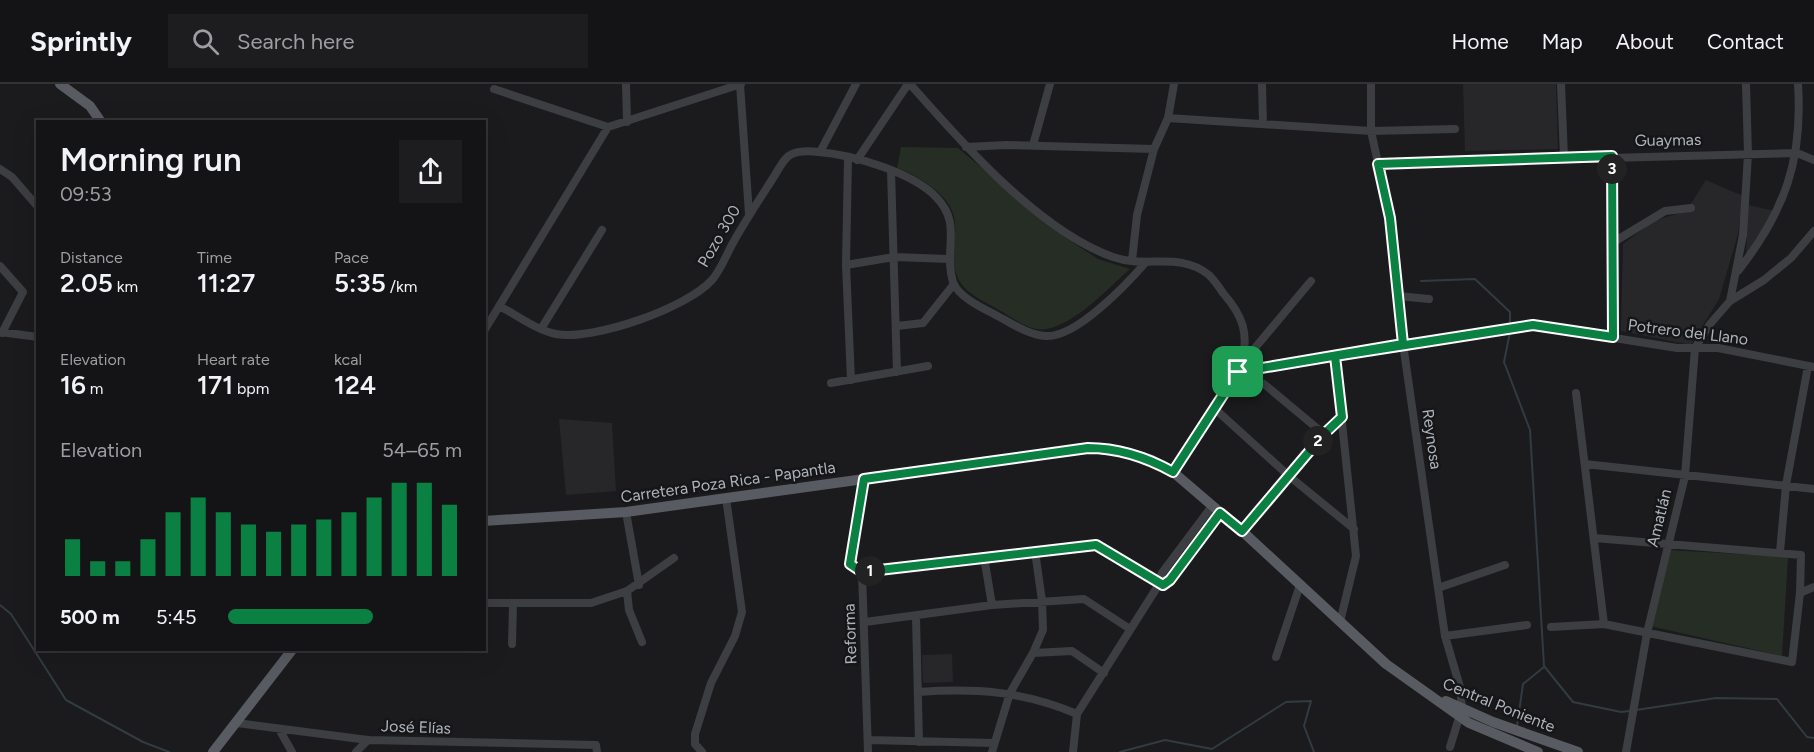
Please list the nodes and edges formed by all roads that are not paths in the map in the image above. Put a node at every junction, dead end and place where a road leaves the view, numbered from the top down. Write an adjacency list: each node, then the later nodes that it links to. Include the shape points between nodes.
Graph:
1 (60, 84): 15 (main road, via 90,106)
2 (626, 84): 16 (street)
3 (741, 84): 16 (street); 36 (street)
4 (856, 84): 24 (street)
5 (909, 84): 22 (street); 29 (street)
6 (1050, 84): 21 (street)
7 (1174, 84): 14 (street)
8 (1262, 84): 17 (street)
9 (1371, 84): 20 (street, Reynosa)
10 (1561, 84): 28 (street)
11 (1746, 84): 26 (street)
12 (1798, 84): 25 (street)
13 (494, 89): 18 (street)
14 (1168, 118): 17 (street); 23 (street)
15 (99, 120)
16 (627, 122): 18 (street)
17 (1263, 124): 20 (street)
18 (608, 127): 52 (street)
19 (1455, 129): 20 (street)
20 (1371, 132): 31 (street, Reynosa)
21 (1033, 146): 22 (street); 23 (street)
22 (966, 147): 42 (street, via 1054,224 1103,253)
23 (1154, 148): 42 (street, via 1137,215)
24 (820, 152): 29 (street, Pozo 300); 36 (street, Pozo 300, via 792,154 787,158)
25 (1797, 153): 26 (street, Guaymas); 30 (street, Guaymas); 46 (street, via 1777,211)
26 (1748, 154): 27 (street, Guaymas); 46 (street)
27 (1612, 156): 28 (street, Guaymas); 39 (street)
28 (1564, 157): 31 (street, Guaymas)
29 (853, 159): 33 (street, Pozo 300); 44 (street)
30 (1814, 160)
31 (1378, 164): 49 (street, Reynosa, via 1390,218)
32 (0, 169): 34 (street)
33 (891, 171): 40 (street); 41 (street, Pozo 300, via 916,180 950,213)
34 (36, 205)
35 (1691, 208): 39 (street, via 1665,212)
36 (749, 214): 55 (street, Pozo 300, via 712,280 684,300 656,314 581,335)
37 (602, 230): 55 (street)
38 (1814, 231): 51 (street, via 1791,258)
39 (1612, 243): 58 (street)
40 (894, 257): 41 (street); 44 (street); 53 (street)
41 (949, 259): 48 (street)
42 (1132, 261): 43 (street)
43 (1146, 262): 48 (street, via 1126,286 1074,326 1048,336 1034,334 980,307); 64 (street, via 1182,261 1209,275 1245,326 1246,343)
44 (846, 265): 66 (street)
45 (0, 266): 56 (street, via 23,292)
46 (1737, 271): 51 (street)
47 (1311, 281): 64 (street)
48 (954, 284): 53 (street, via 923,323)
49 (1398, 296): 50 (street); 59 (street, Reynosa)
50 (1429, 299)
51 (1730, 301): 60 (street)
52 (499, 306): 54 (street); 55 (street, Pozo 300)
53 (897, 326): 65 (street)
54 (486, 328)
55 (541, 329)
56 (1, 333): 57 (street)
57 (36, 337)
58 (1613, 337): 59 (street, Potrero del Llano, via 1533,325); 60 (street, Potrero del Llano)
59 (1403, 344): 61 (street, Potrero del Llano); 100 (street, Reynosa)
60 (1695, 348): 63 (street, Potrero del Llano, via 1718,348); 76 (street, Amatlán)
61 (1335, 356): 64 (street, Potrero del Llano); 71 (street)
62 (928, 366): 65 (street)
63 (1811, 367): 78 (street)
64 (1240, 368): 70 (street)
65 (897, 372): 66 (street)
66 (851, 380): 67 (street)
67 (831, 383)
68 (1264, 384): 72 (street)
69 (1576, 393): 73 (street)
70 (1214, 408): 74 (street); 75 (street)
71 (1342, 417): 72 (street); 84 (street)
72 (1324, 434): 75 (street)
73 (1585, 464): 76 (street); 86 (street)
74 (1173, 472): 77 (main road, Carretera Poza Rica - Papantla, via 1125,452 1088,448); 81 (main road, Carretera Poza Rica - Papantla)
75 (1289, 476): 84 (street); 85 (street)
76 (1685, 476): 78 (street); 87 (street, Amatlán)
77 (864, 479): 80 (main road, Carretera Poza Rica - Papantla); 95 (street, Reforma, via 850,564)
78 (1786, 485): 79 (street); 90 (street)
79 (1814, 489)
80 (726, 498): 82 (main road, Carretera Poza Rica - Papantla); 135 (street, via 742,612 735,636 711,683)
81 (1216, 509): 85 (main road, Carretera Poza Rica - Papantla); 88 (street); 91 (street)
82 (626, 512): 83 (main road, Carretera Poza Rica - Papantla); 96 (street)
83 (486, 521)
84 (1354, 529): 108 (street, via 1356,556)
85 (1242, 531): 98 (main road, Carretera Poza Rica - Papantla)
86 (1594, 538): 87 (street); 110 (street)
87 (1668, 543): 90 (street); 114 (street, Amatlán)
88 (1182, 546): 91 (street); 97 (street, via 1162,573)
89 (1035, 551): 92 (street); 97 (street, via 1096,545); 103 (street)
90 (1780, 552): 102 (street, via 1801,555)
91 (1190, 553): 97 (street)
92 (984, 557): 95 (street); 106 (street)
93 (674, 558): 96 (street)
94 (1505, 565): 100 (street)
95 (862, 572): 109 (street, Reforma)
96 (639, 585): 101 (street)
97 (1160, 585): 113 (street)
98 (1300, 585): 108 (main road, Carretera Poza Rica - Papantla); 120 (street)
99 (1814, 587): 102 (street)
100 (1438, 588): 115 (street, Reynosa)
101 (627, 591): 105 (street, via 591,603); 116 (street, via 629,610)
102 (1800, 593): 114 (street, via 1792,662)
103 (1042, 601): 106 (street); 113 (street, via 1084,599); 119 (street, via 1043,630)
104 (486, 603): 105 (street)
105 (513, 603): 117 (street)
106 (992, 605): 107 (street)
107 (916, 617): 109 (street); 122 (street)
108 (1340, 621): 123 (main road, Carretera Poza Rica - Papantla, via 1386,664)
109 (865, 622): 130 (street, Reforma)
110 (1604, 624): 112 (street); 114 (street)
111 (1527, 625): 115 (street)
112 (1551, 627)
113 (1130, 629): 121 (street)
114 (1647, 633): 146 (street, Amatlán)
115 (1446, 636): 125 (street, Reynosa, via 1460,687)
116 (642, 642)
117 (512, 644)
118 (291, 651): 127 (main road)
119 (1033, 653): 121 (street, via 1072,651); 124 (street)
120 (1276, 657)
121 (1104, 672): 126 (street)
122 (918, 692): 124 (street, via 965,688); 131 (street)
123 (1427, 692): 125 (main road, Central Poniente)
124 (1010, 693): 126 (street, via 1046,701); 136 (street)
125 (1461, 713): 133 (street); 137 (main road, Central Poniente, via 1490,734); 145 (main road, Central Poniente)
126 (1077, 714): 144 (street)
127 (237, 723): 128 (street, José Elías); 138 (main road)
128 (279, 729): 129 (street, José Elías); 139 (street)
129 (368, 740): 132 (street, José Elías); 140 (street)
130 (868, 740): 131 (street); 143 (street, Reforma)
131 (919, 742): 136 (street)
132 (416, 743): 134 (street, José Elías); 141 (street)
133 (1450, 747)
134 (596, 748)
135 (693, 748): 142 (street)
136 (993, 748)
137 (1536, 751)
138 (213, 752)
139 (292, 752)
140 (356, 752)
141 (422, 752)
142 (702, 752)
143 (868, 752)
144 (1073, 752)
145 (1578, 752)
146 (1626, 752)

